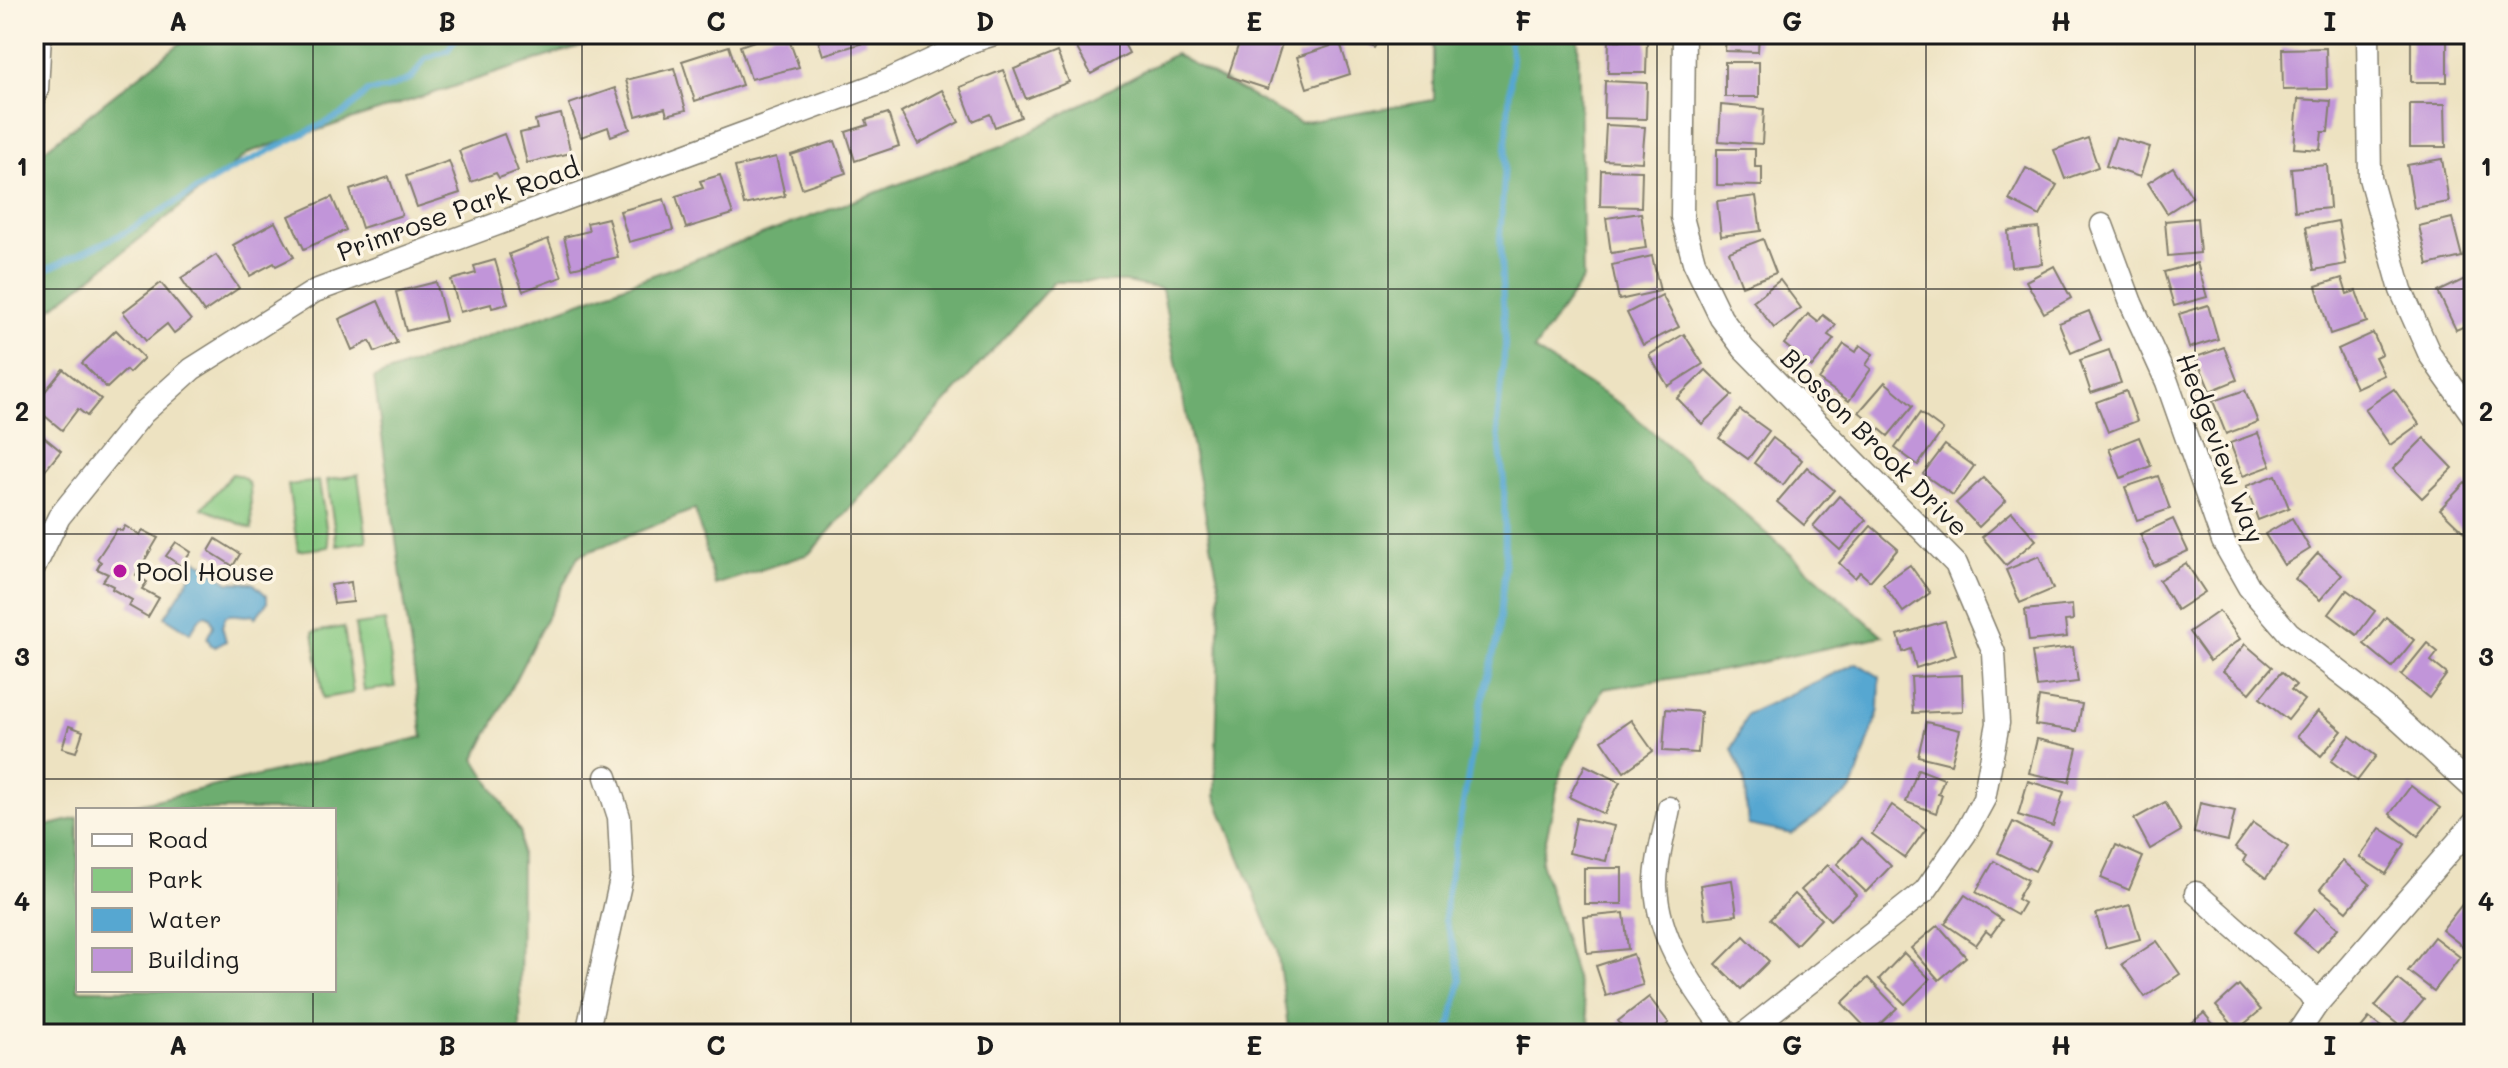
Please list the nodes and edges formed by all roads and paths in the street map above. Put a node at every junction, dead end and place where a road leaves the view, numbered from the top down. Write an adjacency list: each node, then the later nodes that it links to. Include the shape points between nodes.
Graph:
1 (40, 34): 6 (street)
2 (994, 34): 5 (street, Primrose Park Road)
3 (1684, 34): 18 (street, Blosson Brook Drive, via 1682,217 1694,262 1721,318 1744,349 1956,564 1994,653 1998,723 1984,799 1965,834 1925,891)
4 (2368, 34): 8 (street, via 2370,178 2401,290 2430,355)
5 (971, 38): 9 (street, Primrose Park Road, via 889,80 315,291 192,369 143,413 59,517)
6 (34, 97)
7 (2102, 225): 11 (street, Hedgeview Way, via 2167,382 2223,541 2249,587 2289,633 2385,707)
8 (2474, 417)
9 (34, 568)
10 (606, 777): 16 (street, via 619,817 622,875)
11 (2474, 789)
12 (1669, 808): 17 (street, via 1656,885 1664,933 1684,974)
13 (2474, 823): 15 (street)
14 (2196, 893): 15 (street)
15 (2317, 1004): 19 (street)
16 (587, 1034)
17 (1727, 1034)
18 (1744, 1034)
19 (2297, 1034)

